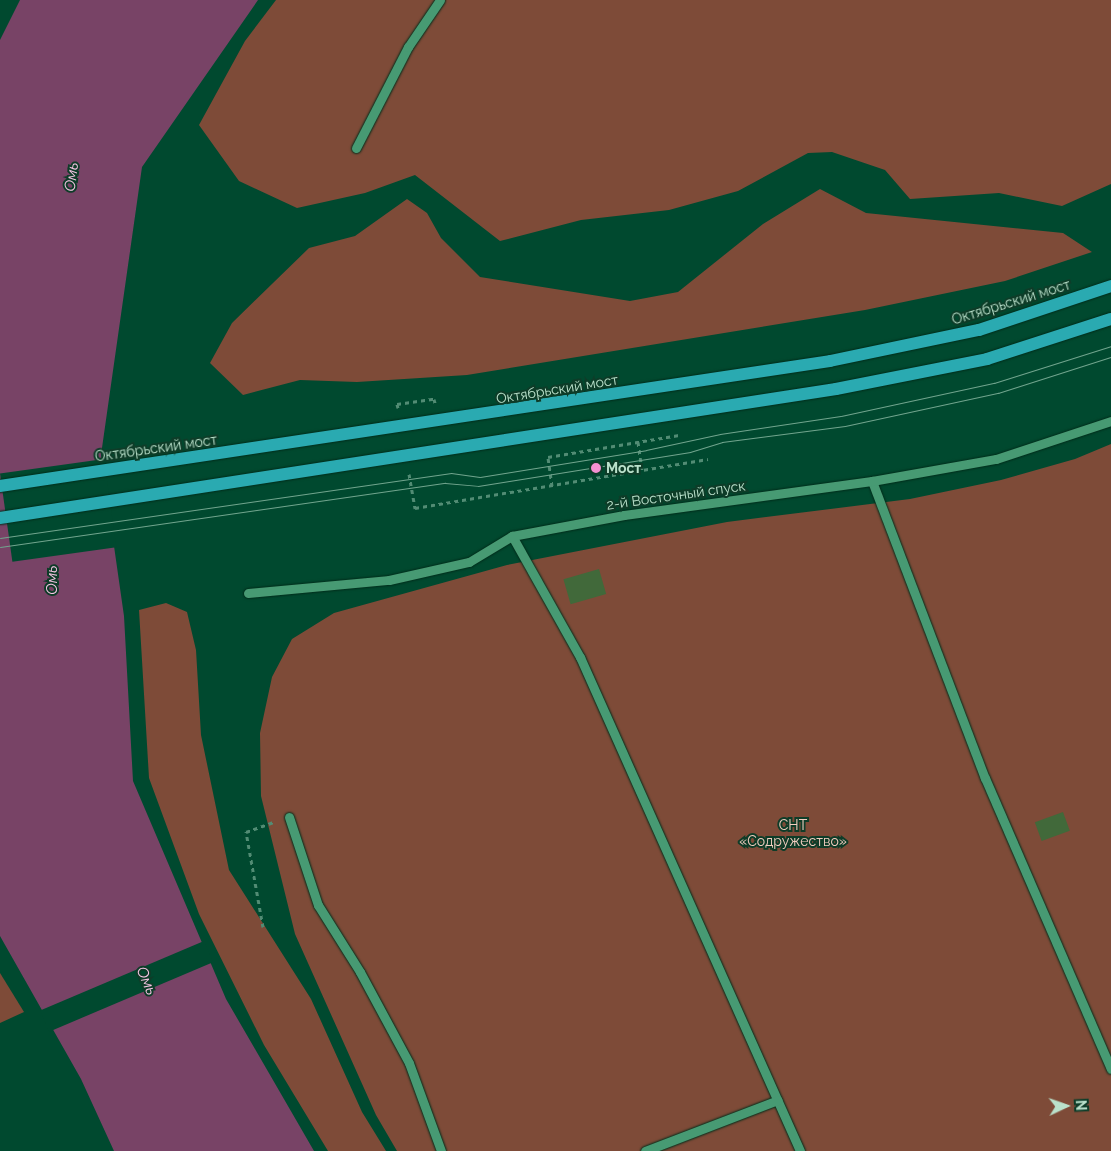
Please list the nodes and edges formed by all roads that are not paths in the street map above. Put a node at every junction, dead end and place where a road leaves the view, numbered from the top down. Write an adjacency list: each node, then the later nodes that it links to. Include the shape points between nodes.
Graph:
1 (440, 0): 2 (street, via 408,47)
2 (356, 148)
3 (1111, 286): 7 (main road, Октябрьский мост, bridge, via 979,330 830,361)
4 (1111, 319): 8 (main road, bridge, via 987,359 836,389)
5 (1111, 421): 6 (street, 2-й Восточный спуск, via 996,459)
6 (872, 481): 9 (street, 2-й Восточный спуск, via 624,515); 12 (street, via 985,778)
7 (0, 486)
8 (0, 518)
9 (512, 536): 10 (street, 2-й Восточный спуск, via 469,562 389,580); 13 (street, via 580,657)
10 (248, 593)
11 (289, 817): 14 (street, via 318,905 360,972 409,1063)
12 (1111, 1069)
13 (778, 1100): 15 (street); 16 (street)
14 (441, 1151)
15 (645, 1151)
16 (800, 1151)

